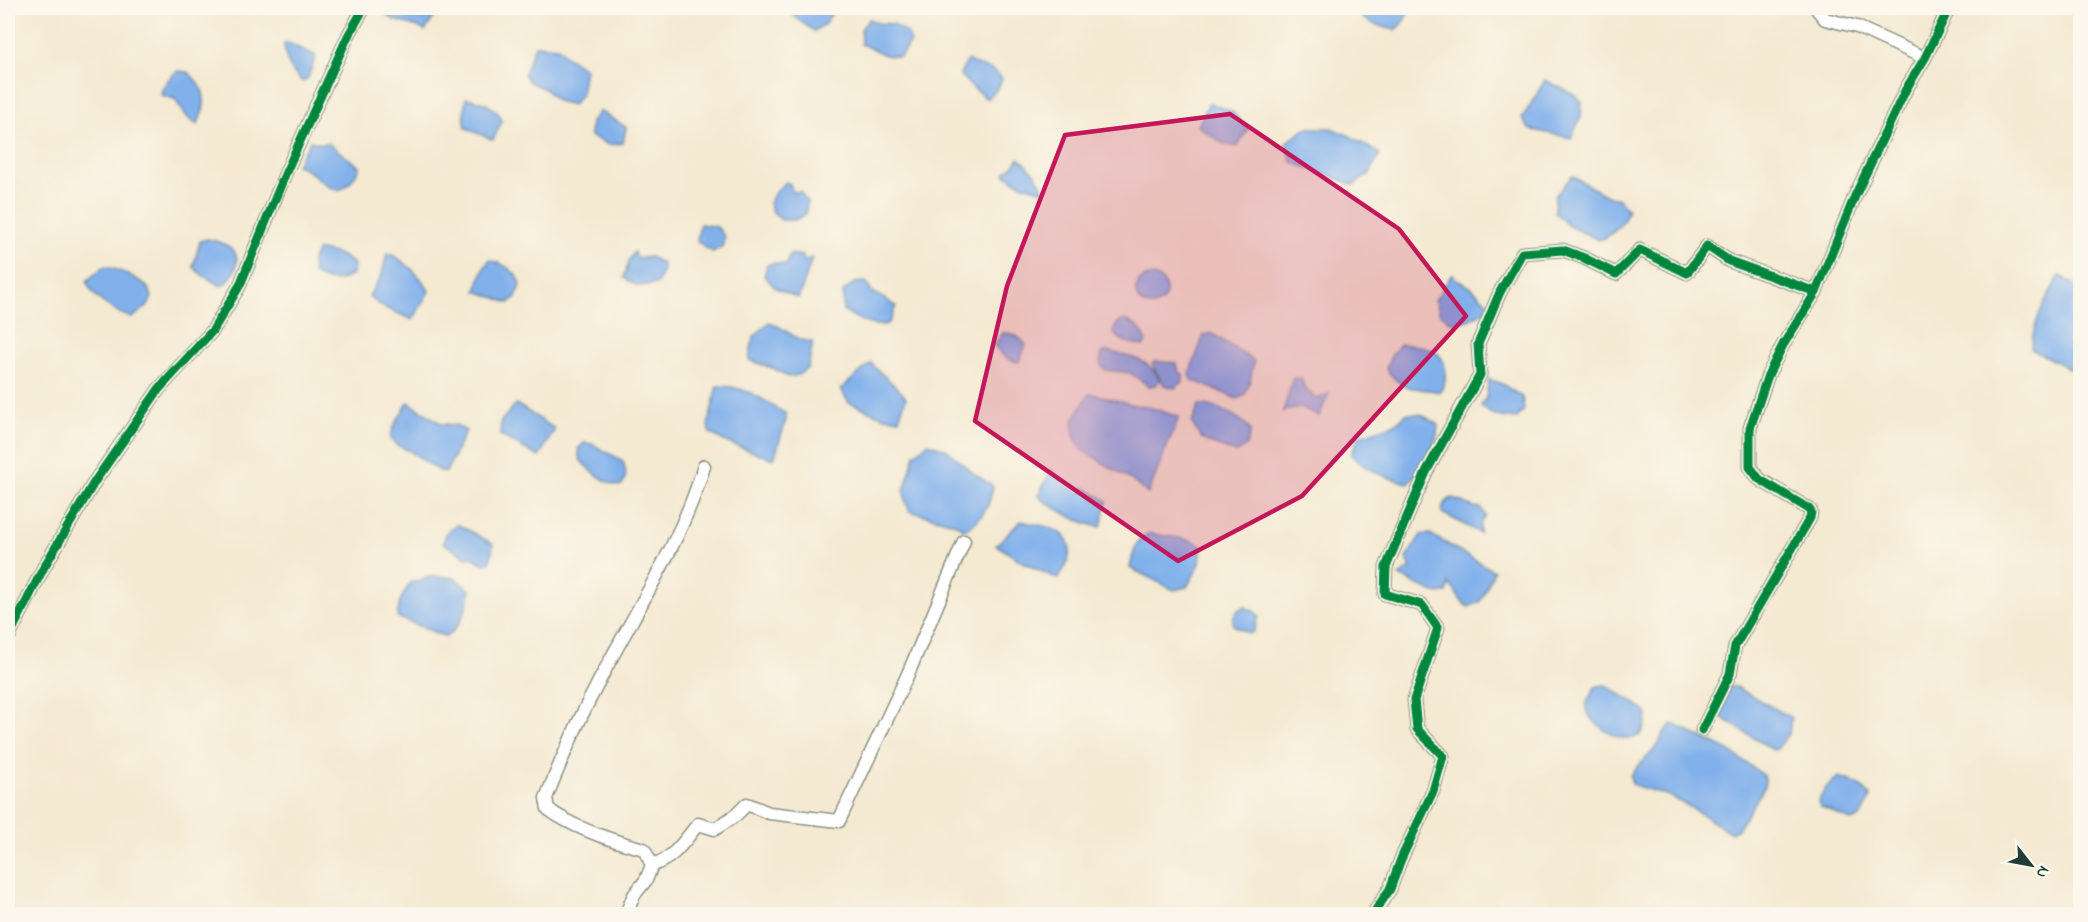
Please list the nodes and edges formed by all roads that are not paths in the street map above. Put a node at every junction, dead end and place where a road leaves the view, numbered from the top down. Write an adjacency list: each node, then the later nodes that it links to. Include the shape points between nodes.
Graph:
1 (364, 8): 8 (street, via 286,172 240,285 213,330 159,388 95,481)
2 (1816, 8): 4 (street, via 1825,19 1857,27)
3 (1949, 8): 4 (street)
4 (1925, 58): 5 (street, via 1855,196)
5 (1816, 292): 9 (street, via 1768,375 1750,429 1750,467 1759,480 1809,509 1810,518 1735,646 1730,674); 12 (street, via 1729,261 1707,246 1688,273 1640,250 1616,274 1563,250 1522,253 1478,344 1480,375 1426,472 1386,567 1385,594 1422,605 1438,628 1414,700 1417,729 1443,756 1433,791 1390,889)
6 (704, 466): 10 (street, via 678,535 593,692 546,798 548,809 562,819 644,849)
7 (963, 542): 10 (street, via 908,674 839,821 769,813 747,804 715,829 698,824 677,851)
8 (8, 638)
9 (1702, 730)
10 (652, 865): 11 (street)
11 (626, 915)
12 (1373, 915)

